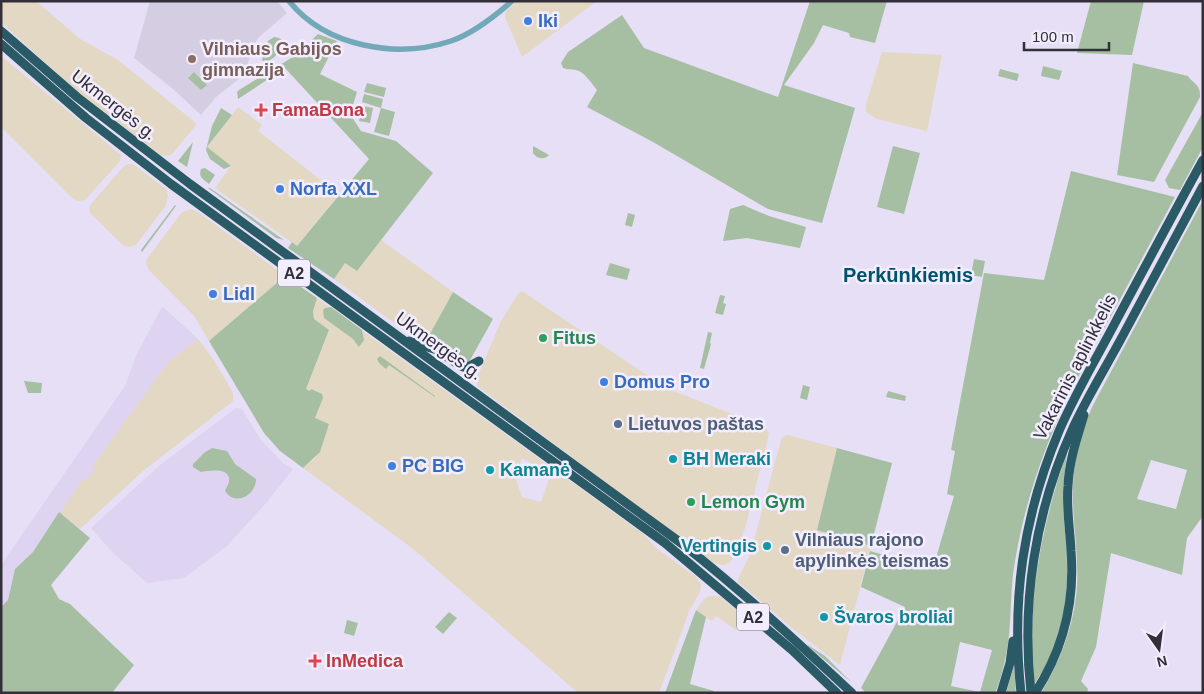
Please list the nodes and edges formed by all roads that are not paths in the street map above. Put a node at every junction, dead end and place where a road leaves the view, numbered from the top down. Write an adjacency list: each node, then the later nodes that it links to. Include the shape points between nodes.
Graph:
1 (289, 1): 2 (street, via 308,21 333,34 362,45 399,49 427,47 460,37)
2 (512, 1)
3 (1, 31): 7 (highway, Ukmergės g. / A2, via 77,97 150,154)
4 (1, 44): 10 (highway, Ukmergės g. / A2, via 138,159)
5 (1203, 160): 14 (highway, Vakarinis aplinkkelis, via 1060,430 1041,480 1027,534)
6 (1203, 186): 11 (highway, Vakarinis aplinkkelis)
7 (400, 338): 8 (highway, via 437,350 462,367 470,367); 9 (highway, Ukmergės g. / A2)
8 (479, 361)
9 (465, 385): 10 (highway); 12 (highway, Ukmergės g. / A2)
10 (462, 397): 13 (highway, Ukmergės g. / A2, via 658,538)
11 (1088, 400): 19 (highway, Vakarinis aplinkkelis, via 1062,454 1038,535 1028,619); 20 (highway, via 1068,485 1072,571 1070,606 1058,649)
12 (723, 577): 13 (highway); 16 (highway, Ukmergės g. / A2)
13 (715, 584): 15 (highway, Ukmergės g. / A2)
14 (1016, 623): 17 (highway, via 1010,663); 18 (highway, Vakarinis aplinkkelis)
15 (837, 693)
16 (852, 693)
17 (1001, 693)
18 (1021, 693)
19 (1030, 693)
20 (1035, 693)

